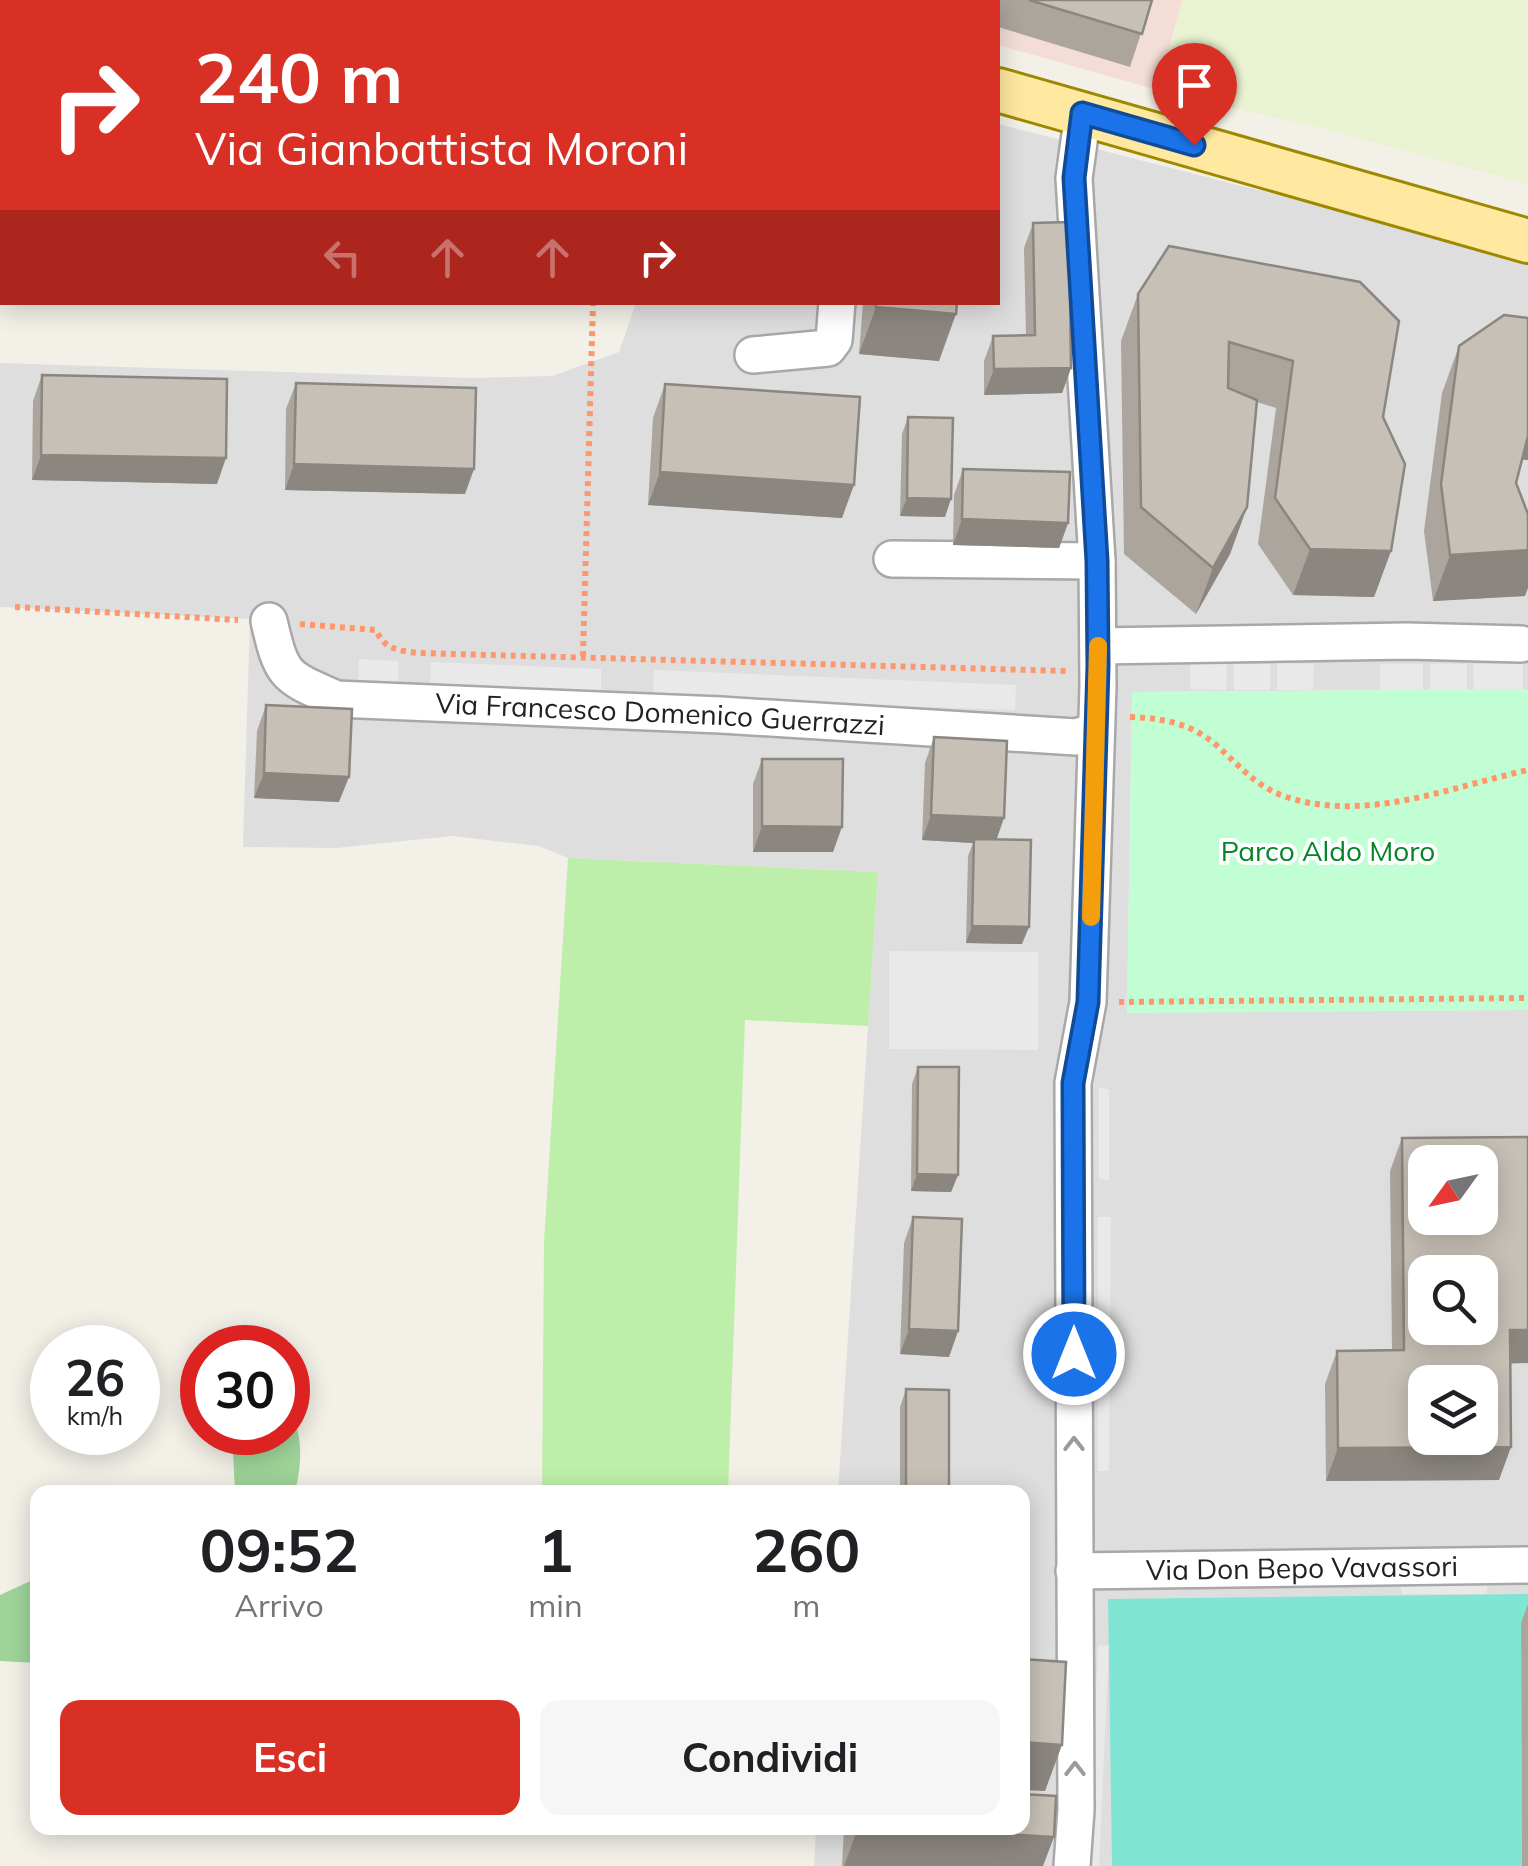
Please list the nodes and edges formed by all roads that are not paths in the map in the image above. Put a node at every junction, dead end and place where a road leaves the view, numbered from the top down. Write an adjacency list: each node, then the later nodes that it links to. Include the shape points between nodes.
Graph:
1 (1000, 91): 2 (main road)
2 (1082, 113): 3 (main road); 7 (street, via 1074,178)
3 (1528, 241)
4 (837, 305): 5 (street, via 828,348)
5 (753, 354)
6 (892, 559): 7 (street)
7 (1097, 561): 10 (street)
8 (269, 621): 11 (street, Via Francesco Domenico Guerrazzi, via 288,678 336,699 1076,737)
9 (1521, 644): 10 (street, via 1407,641)
10 (1091, 668): 11 (street)
11 (1096, 732): 13 (street, one-way to 11, via 1073,1083 1088,1002)
12 (1528, 1565): 13 (street, Via Don Bepo Vavassori)
13 (1074, 1572): 14 (street, one-way to 13)
14 (1072, 1866)

